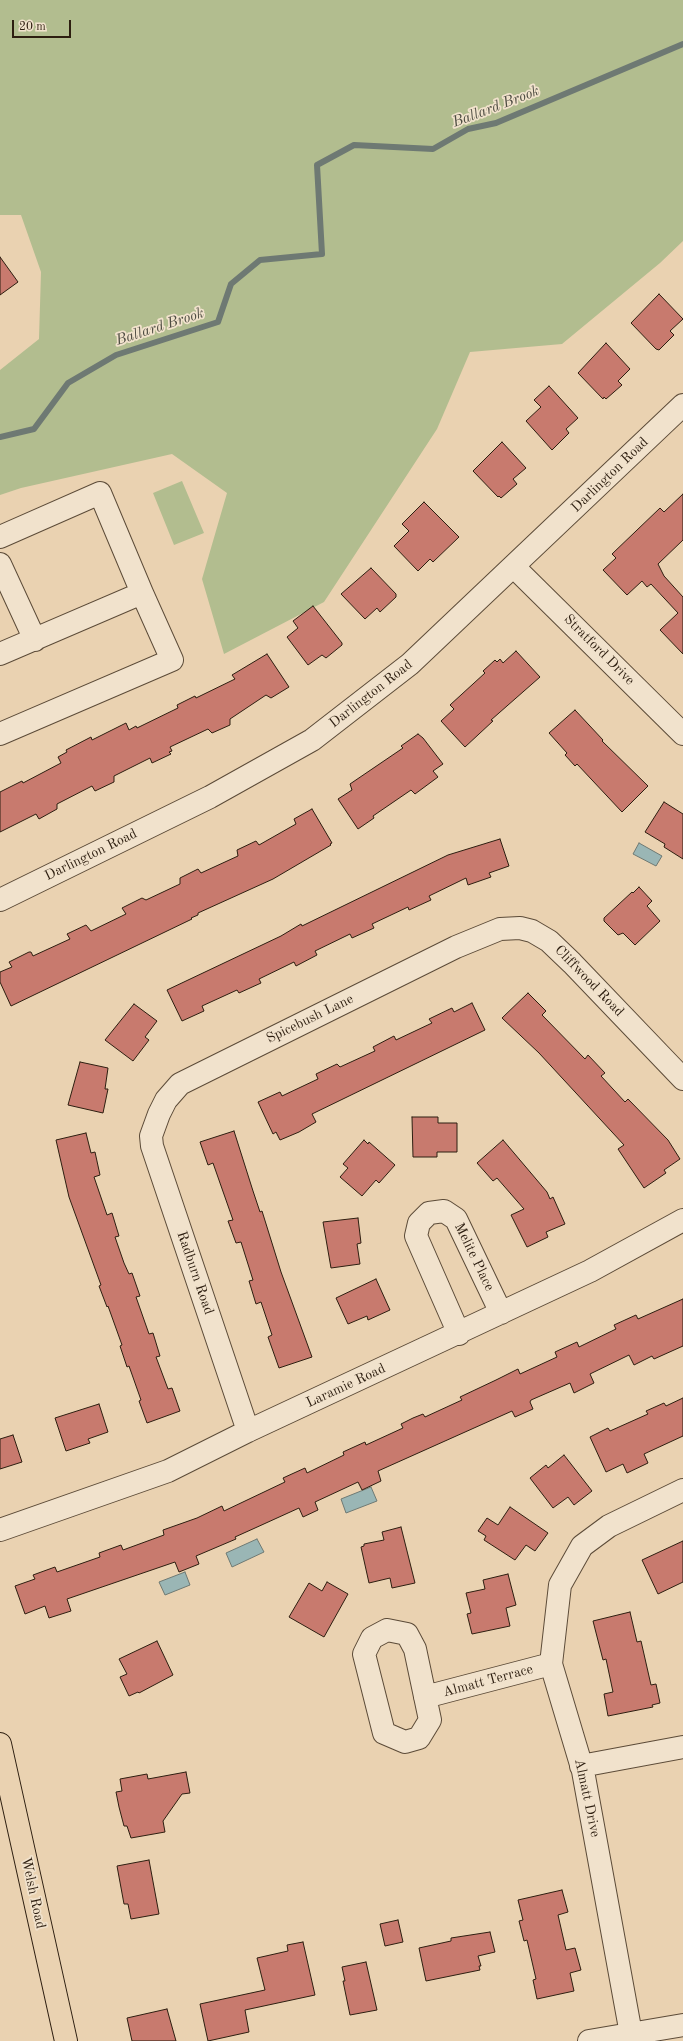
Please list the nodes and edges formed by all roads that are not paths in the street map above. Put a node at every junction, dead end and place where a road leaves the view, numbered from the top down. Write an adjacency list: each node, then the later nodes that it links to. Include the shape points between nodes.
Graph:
1 (683, 405): 4 (street, Darlington Road)
2 (0, 537): 6 (street, via 100,493)
3 (0, 564): 5 (street)
4 (514, 567): 10 (street, Stratford Drive); 11 (street, Darlington Road, via 410,664 312,740 210,797)
5 (5, 590): 7 (street)
6 (142, 593): 7 (street); 9 (street, via 172,660)
7 (35, 640): 8 (street)
8 (0, 654)
9 (0, 734)
10 (683, 734)
11 (0, 900)
12 (475, 939): 13 (street, Cliffwood Road, via 500,929 520,928 532,931 549,942); 14 (street, Spicebush Lane, via 456,946 186,1080 175,1088)
13 (683, 1079)
14 (159, 1114): 18 (street, Radburn Road, via 151,1136 152,1146)
15 (683, 1220): 16 (street, Laramie Road, via 590,1271)
16 (501, 1313): 17 (street, Laramie Road); 17 (street, Melite Place, via 456,1219 444,1211 429,1213 419,1223 416,1236)
17 (460, 1334): 18 (street, Laramie Road)
18 (248, 1431): 20 (street, Laramie Road, via 168,1471)
19 (683, 1490): 21 (street, Almatt Drive, via 609,1526 582,1546 560,1585)
20 (0, 1530)
21 (551, 1664): 22 (street, Almatt Terrace); 25 (street, Almatt Drive)
22 (425, 1697): 22 (street, via 430,1720 419,1738 405,1742 384,1733 364,1654 372,1638 387,1630 407,1634 415,1649)
23 (0, 1744): 28 (main road, Welsh Road)
24 (683, 1747): 25 (street)
25 (581, 1766): 27 (street, Almatt Drive)
26 (683, 2025): 27 (street)
27 (631, 2034): 29 (street)
28 (66, 2041)
29 (589, 2041)

